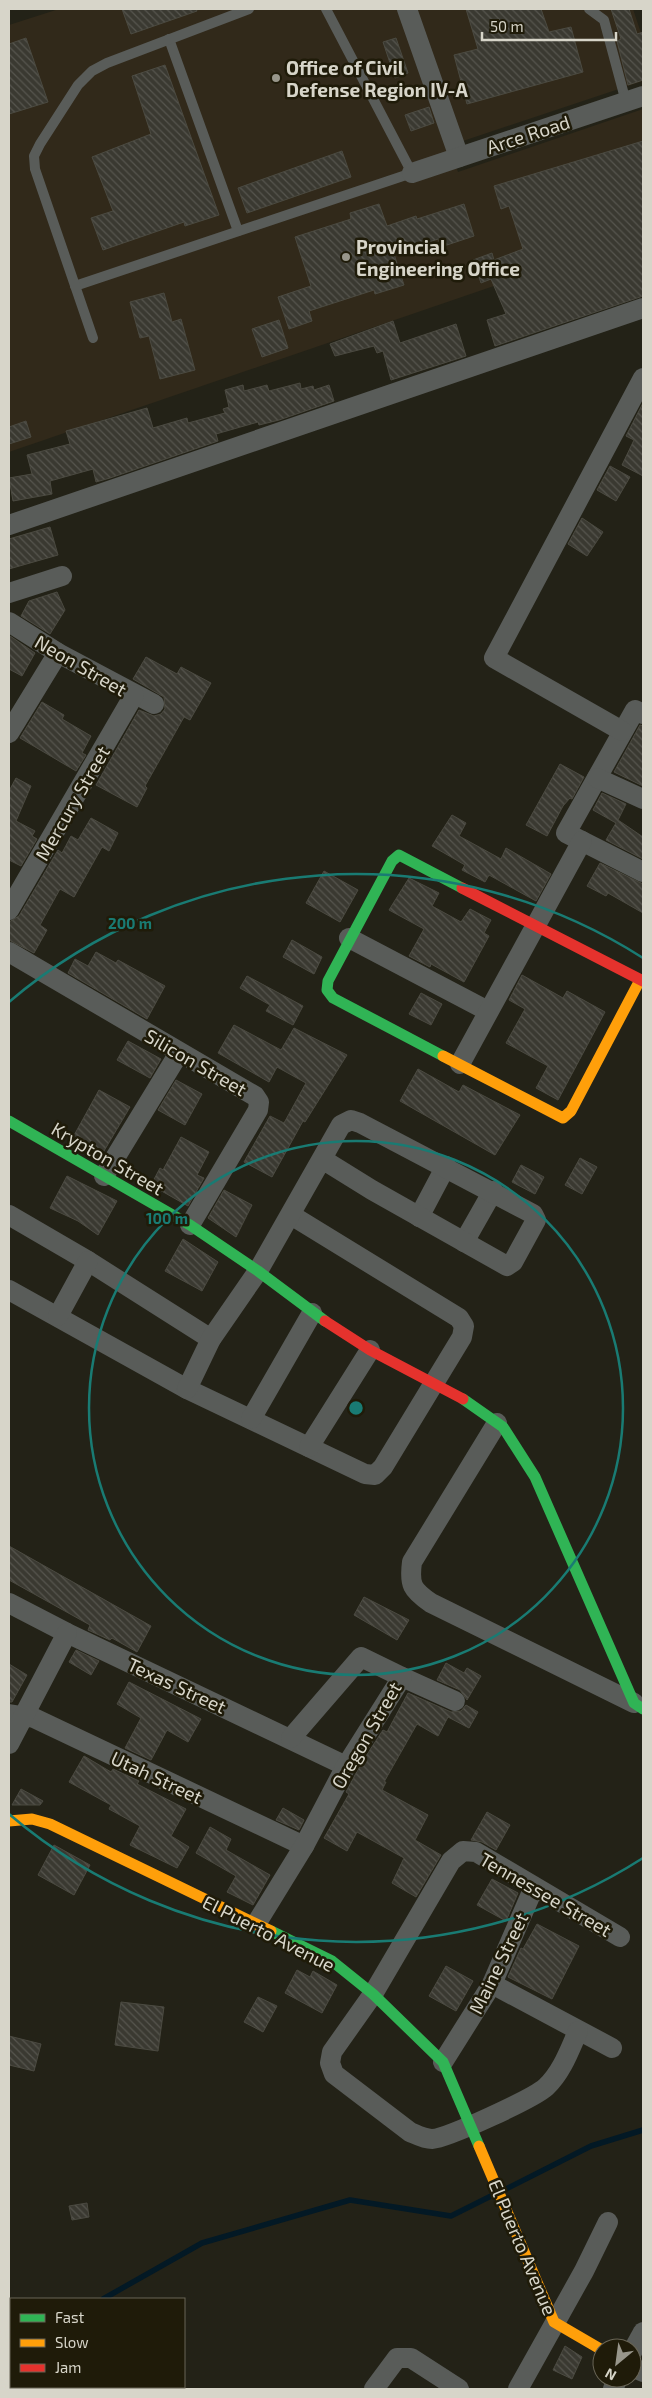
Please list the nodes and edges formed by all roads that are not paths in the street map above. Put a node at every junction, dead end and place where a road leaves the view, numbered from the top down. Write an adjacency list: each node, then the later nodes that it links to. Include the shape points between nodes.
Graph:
1 (249, 9): 5 (lane)
2 (326, 9): 8 (lane)
3 (407, 9): 7 (street)
4 (588, 9): 6 (lane, via 604,20)
5 (169, 39): 9 (lane); 10 (lane, via 107,62 92,71 78,85 34,156 35,169)
6 (635, 99): 7 (street, Arce Road)
7 (459, 157): 8 (street, Arce Road)
8 (412, 173): 9 (lane)
9 (238, 231): 10 (lane)
10 (75, 286): 12 (lane)
11 (643, 308): 14 (street)
12 (93, 338)
13 (643, 378): 22 (street, via 494,658)
14 (9, 525)
15 (62, 576): 16 (street)
16 (9, 593)
17 (9, 622): 18 (street, Neon Street)
18 (58, 653): 19 (street, Neon Street); 23 (street)
19 (134, 695): 20 (street, Neon Street); 28 (street, Mercury Street)
20 (154, 704)
21 (643, 714): 22 (street, via 635,710)
22 (622, 731): 24 (street)
23 (9, 733)
24 (597, 778): 25 (street); 26 (street, via 566,833)
25 (643, 799)
26 (582, 841): 27 (street); 29 (street)
27 (643, 872)
28 (9, 910)
29 (534, 926): 30 (street, via 399,855 392,861); 32 (street); 33 (street)
30 (349, 938): 33 (street); 35 (street, via 328,981 327,990 333,998)
31 (9, 952): 34 (street, Silicon Street)
32 (642, 980): 35 (street, via 571,1111 563,1118)
33 (488, 1011): 35 (street)
34 (179, 1053): 39 (street); 44 (street, Silicon Street, via 255,1096 259,1102 258,1110)
35 (460, 1064)
36 (9, 1121): 39 (street, Krypton Street)
37 (322, 1159): 38 (street, via 342,1125 350,1120); 42 (street); 43 (street)
38 (446, 1166): 40 (street); 43 (street)
39 (104, 1176): 44 (street, Krypton Street)
40 (493, 1191): 45 (street); 45 (street, via 534,1214 534,1225 517,1255 507,1266)
41 (9, 1215): 46 (street)
42 (291, 1216): 47 (street); 53 (street, via 459,1318 464,1326 462,1337)
43 (418, 1217): 45 (street)
44 (190, 1225): 47 (street, Krypton Street)
45 (464, 1242)
46 (88, 1261): 50 (street); 51 (street)
47 (258, 1271): 49 (street, Krypton Street); 51 (street)
48 (9, 1290): 50 (street)
49 (312, 1313): 52 (street, Krypton Street); 55 (street)
50 (58, 1316): 54 (street)
51 (211, 1339): 54 (street)
52 (370, 1350): 53 (street, Krypton Street); 57 (street)
53 (435, 1384): 56 (street, Krypton Street, via 460,1397); 57 (street, via 376,1475 365,1474)
54 (186, 1389): 55 (street)
55 (251, 1419): 57 (street)
56 (496, 1423): 62 (street, Krypton Street, via 503,1427 536,1477); 62 (street, via 412,1562 410,1577 413,1587 431,1603)
57 (309, 1447)
58 (9, 1603): 59 (street, Texas Street)
59 (67, 1633): 63 (street); 64 (street, Texas Street)
60 (402, 1677): 61 (street); 64 (street, Oregon Street, via 361,1657); 66 (street, Oregon Street)
61 (455, 1702)
62 (639, 1706)
63 (16, 1716): 65 (street); 68 (street, Utah Street, via 34,1718)
64 (291, 1738): 66 (street, Texas Street)
65 (9, 1744)
66 (346, 1766): 68 (street, Oregon Street)
67 (9, 1821): 70 (street, El Puerto Avenue, via 32,1819 50,1824)
68 (304, 1846): 70 (street, Oregon Street)
69 (534, 1887): 71 (street, Tennessee Street); 72 (street, Maine Street); 73 (street, Tennessee Street, via 476,1852 463,1851 451,1860)
70 (256, 1924): 73 (street, El Puerto Avenue, via 332,1962)
71 (620, 1937)
72 (492, 1984): 74 (street); 76 (street, Maine Street)
73 (373, 1994): 76 (street, El Puerto Avenue); 77 (street, Tennessee Street, via 332,2052 330,2063 334,2074 421,2137 432,2139)
74 (578, 2031): 75 (street); 77 (street, Tennessee Street, via 547,2086)
75 (612, 2048)
76 (443, 2062): 77 (street, El Puerto Avenue)
77 (471, 2124): 79 (street, El Puerto Avenue)
78 (608, 2222): 79 (street)
79 (554, 2322): 80 (street, El Puerto Avenue); 83 (street)
80 (592, 2344)
81 (374, 2389): 82 (street, via 397,2358 411,2358)
82 (459, 2389)
83 (518, 2389)

